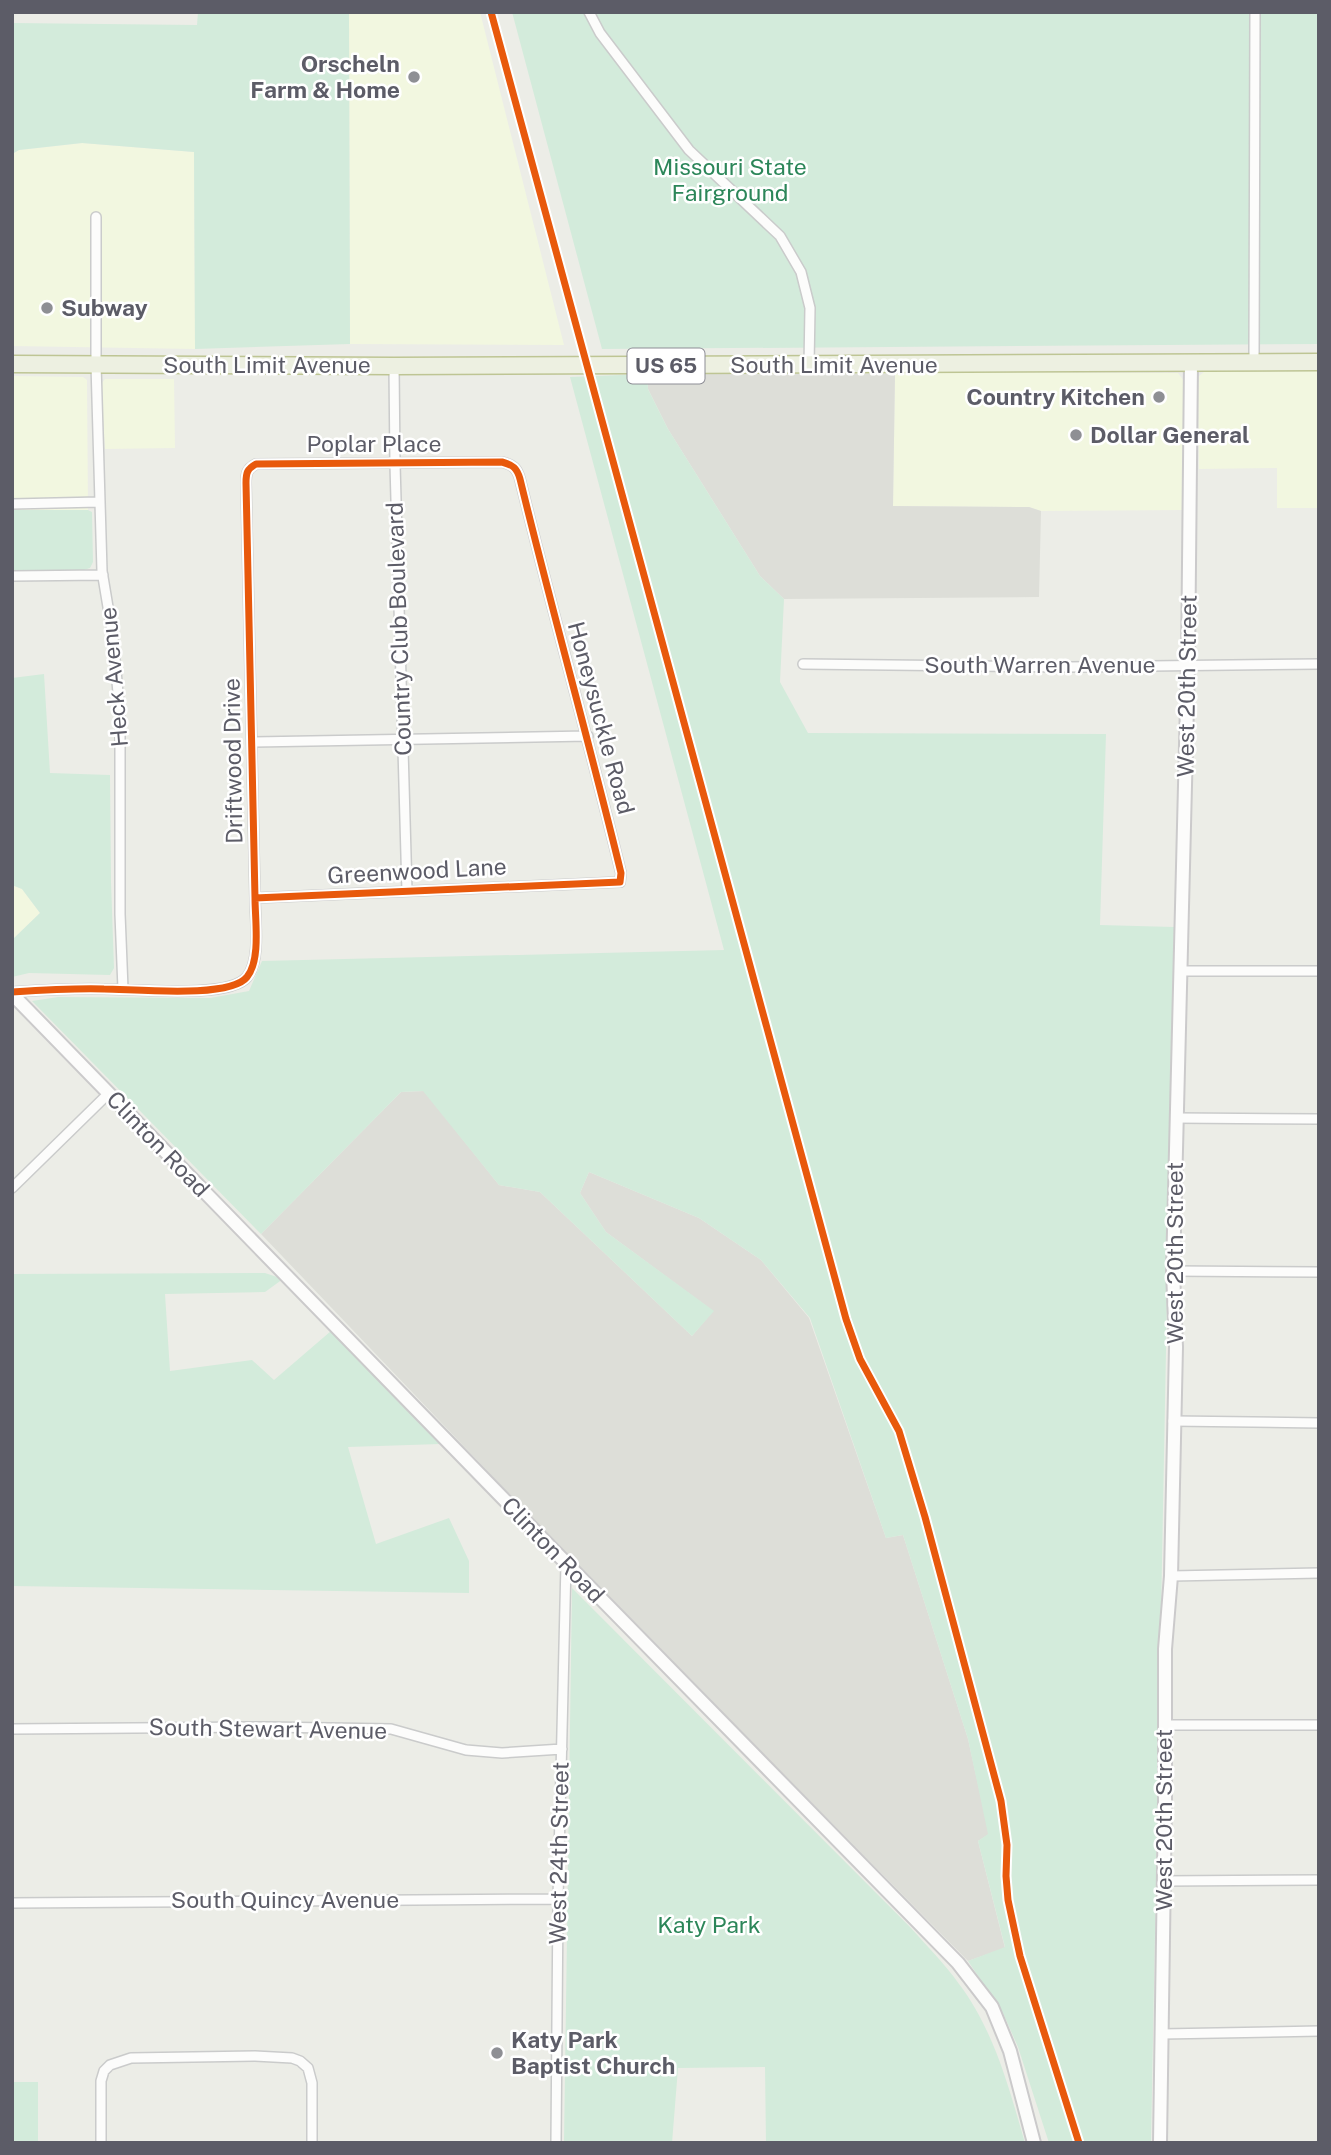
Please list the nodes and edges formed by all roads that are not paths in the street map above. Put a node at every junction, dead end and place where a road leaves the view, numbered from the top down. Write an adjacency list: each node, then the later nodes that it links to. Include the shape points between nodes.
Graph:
1 (589, 12): 9 (street, via 689,150 780,236 801,272 810,308)
2 (1255, 12): 4 (street)
3 (96, 217): 8 (street, Heck Avenue)
4 (1254, 362): 5 (highway, South Limit Avenue / US 65); 6 (highway, South Limit Avenue / US 65)
5 (1319, 362)
6 (1191, 363): 9 (highway, South Limit Avenue / US 65); 19 (street, West 20th Street)
7 (12, 364): 8 (highway, South Limit Avenue / US 65)
8 (96, 364): 10 (highway, South Limit Avenue / US 65); 12 (street, Heck Avenue)
9 (809, 365): 10 (highway, South Limit Avenue / US 65)
10 (394, 366): 11 (street, Country Club Boulevard)
11 (394, 464): 14 (street, Poplar Place, via 511,464 518,471); 15 (street, Poplar Place, via 250,467 246,475); 22 (street, Country Club Boulevard)
12 (99, 502): 13 (street); 16 (street, Heck Avenue)
13 (12, 504)
14 (531, 526): 21 (street, Honeysuckle Road)
15 (247, 544): 23 (street, Driftwood Drive)
16 (103, 575): 17 (street); 29 (street, Heck Avenue, via 120,715)
17 (12, 576)
18 (803, 664): 19 (street, South Warren Avenue)
19 (1188, 664): 20 (street, South Warren Avenue); 27 (street, West 20th Street)
20 (1319, 664)
21 (587, 736): 22 (street); 24 (street, Honeysuckle Road, via 621,878 614,883)
22 (403, 739): 23 (street); 25 (street, Country Club Boulevard)
23 (252, 742): 26 (street, Driftwood Drive)
24 (581, 884): 25 (street, Greenwood Lane)
25 (407, 891): 26 (street, Greenwood Lane)
26 (255, 898): 29 (street, Driftwood Drive, via 255,956 249,975 237,985 169,991)
27 (1181, 971): 28 (street); 32 (street, West 20th Street)
28 (1319, 971)
29 (123, 989): 30 (street)
30 (12, 993): 31 (street, Clinton Road)
31 (109, 1093): 34 (street); 39 (street, Clinton Road)
32 (1175, 1118): 33 (street); 35 (street, West 20th Street)
33 (1319, 1119)
34 (12, 1188)
35 (1172, 1271): 36 (street); 37 (street, West 20th Street)
36 (1319, 1272)
37 (1173, 1421): 38 (street); 41 (street, West 20th Street)
38 (1319, 1423)
39 (566, 1563): 45 (street, West 24th Street); 55 (street, Clinton Road, via 958,1963 992,2007 1010,2052)
40 (1319, 1573): 41 (street)
41 (1171, 1576): 42 (street, West 20th Street)
42 (1165, 1725): 43 (street); 47 (street, West 20th Street)
43 (1319, 1725)
44 (12, 1729): 45 (street, South Stewart Avenue, via 391,1729 466,1750 502,1754)
45 (562, 1749): 48 (street, West 24th Street)
46 (1319, 1880): 47 (street)
47 (1164, 1881): 51 (street, West 20th Street)
48 (558, 1899): 49 (street, South Quincy Avenue); 54 (street, West 24th Street)
49 (12, 1903)
50 (1319, 2031): 51 (street)
51 (1162, 2034): 56 (street, West 20th Street)
52 (101, 2143): 53 (street, via 101,2081 110,2065 131,2058 255,2056 292,2058 308,2068)
53 (312, 2143)
54 (556, 2143)
55 (1034, 2143)
56 (1160, 2143)

